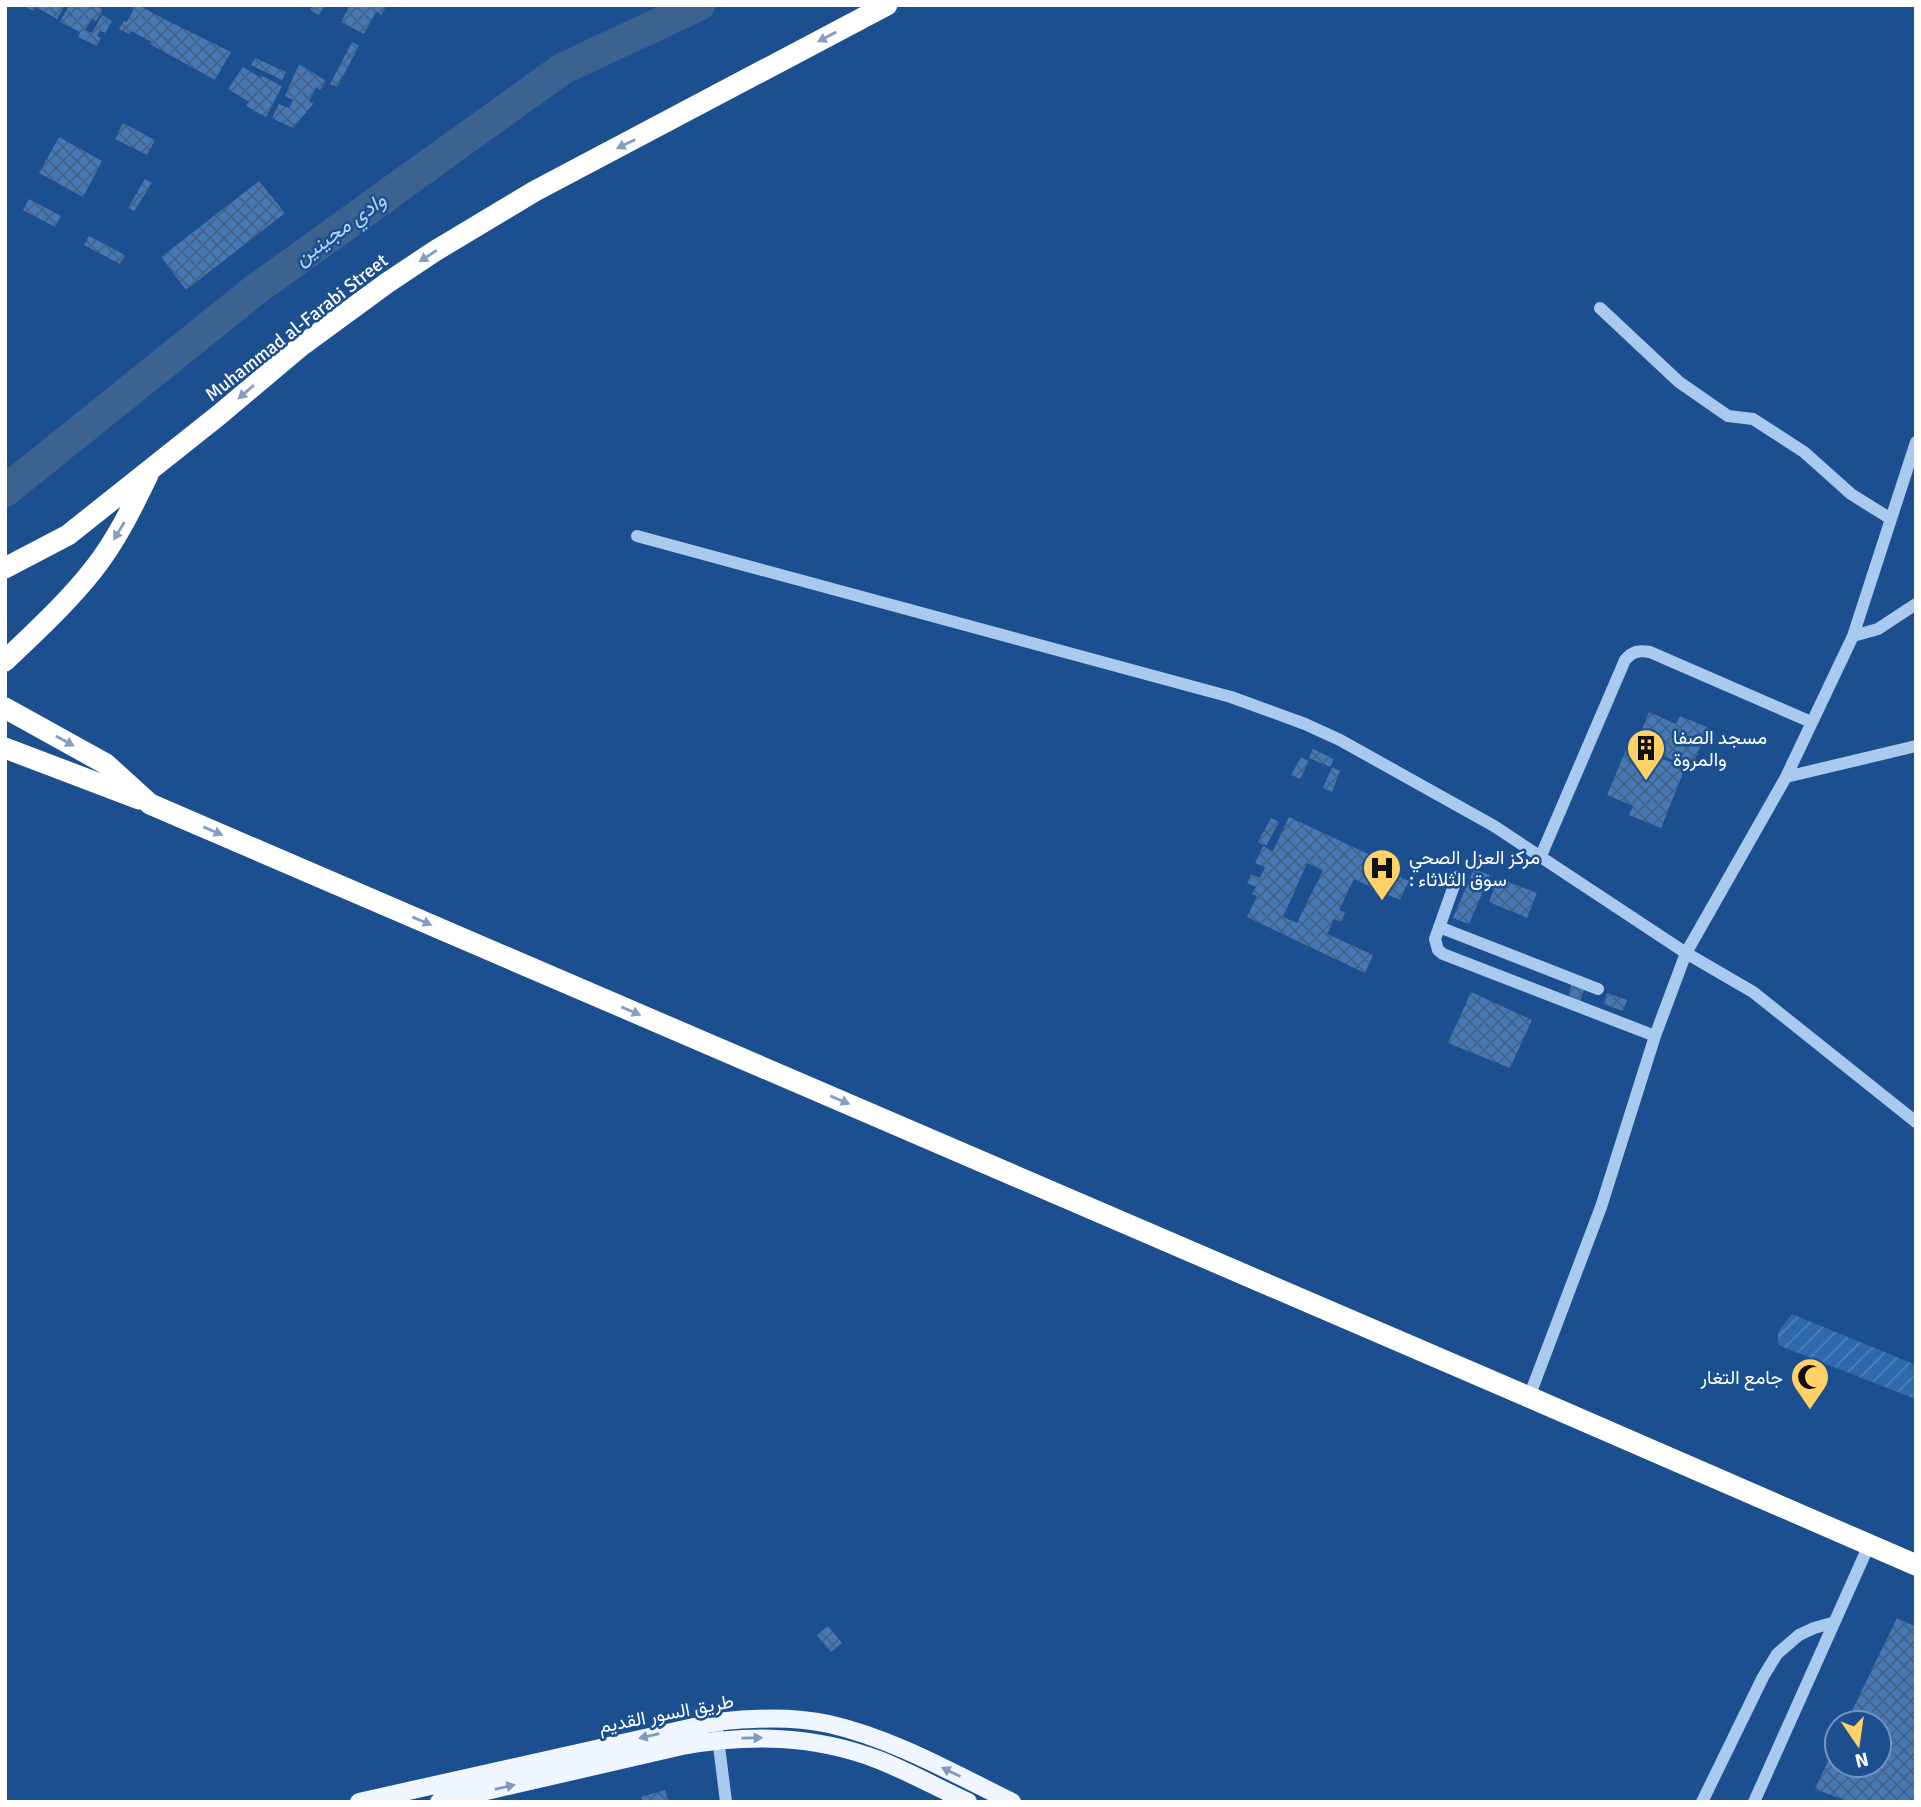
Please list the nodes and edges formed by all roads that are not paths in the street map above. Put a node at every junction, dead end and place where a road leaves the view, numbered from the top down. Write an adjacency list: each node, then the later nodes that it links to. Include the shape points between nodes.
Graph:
1 (887, 5): 4 (highway, Muhammad al-Farabi Street, one-way to 4, via 535,191 435,251 301,346)
2 (1600, 308): 7 (street, via 1679,382 1728,416 1753,419)
3 (1916, 442): 5 (street)
4 (150, 470): 9 (highway, Muhammad al-Farabi Street, via 68,535); 12 (highway, one-way to 12, via 129,514 93,570)
5 (1902, 486): 6 (street); 7 (street)
6 (1916, 488)
7 (1891, 519): 11 (street)
8 (637, 536): 19 (street, via 1268,709 1409,777)
9 (5, 568)
10 (1916, 604): 11 (street, via 1878,629)
11 (1853, 636): 14 (street)
12 (5, 661)
13 (5, 708): 18 (highway, one-way to 18, via 106,764)
14 (1811, 722): 17 (street); 19 (street, via 1650,652 1631,653)
15 (1916, 746): 17 (street)
16 (5, 748): 18 (highway)
17 (1786, 777): 22 (street)
18 (150, 804): 26 (highway, one-way to 26)
19 (1540, 858): 22 (street)
20 (1457, 877): 21 (street)
21 (1439, 927): 23 (street); 24 (street, via 1436,945 1443,954)
22 (1686, 953): 24 (street); 25 (street, via 1753,992)
23 (1598, 989)
24 (1655, 1036): 26 (street, via 1601,1207)
25 (1916, 1122)
26 (1529, 1397): 27 (highway)
27 (1869, 1545): 28 (highway); 29 (street)
28 (1916, 1565)
29 (1832, 1623): 36 (street, via 1799,1635 1777,1654); 37 (street)
30 (717, 1731): 31 (street); 32 (main road, طريق السور القديم, one-way to 32); 33 (main road, طريق السور القديم, one-way to 30); 34 (main road, طريق السور القديم, one-way to 34, via 849,1750); 35 (main road, طريق السور القديم, one-way to 30, via 897,1746 827,1724 753,1718)
31 (725, 1801)
32 (359, 1802)
33 (439, 1802)
34 (968, 1802)
35 (1013, 1802)
36 (1702, 1802)
37 (1754, 1802)

